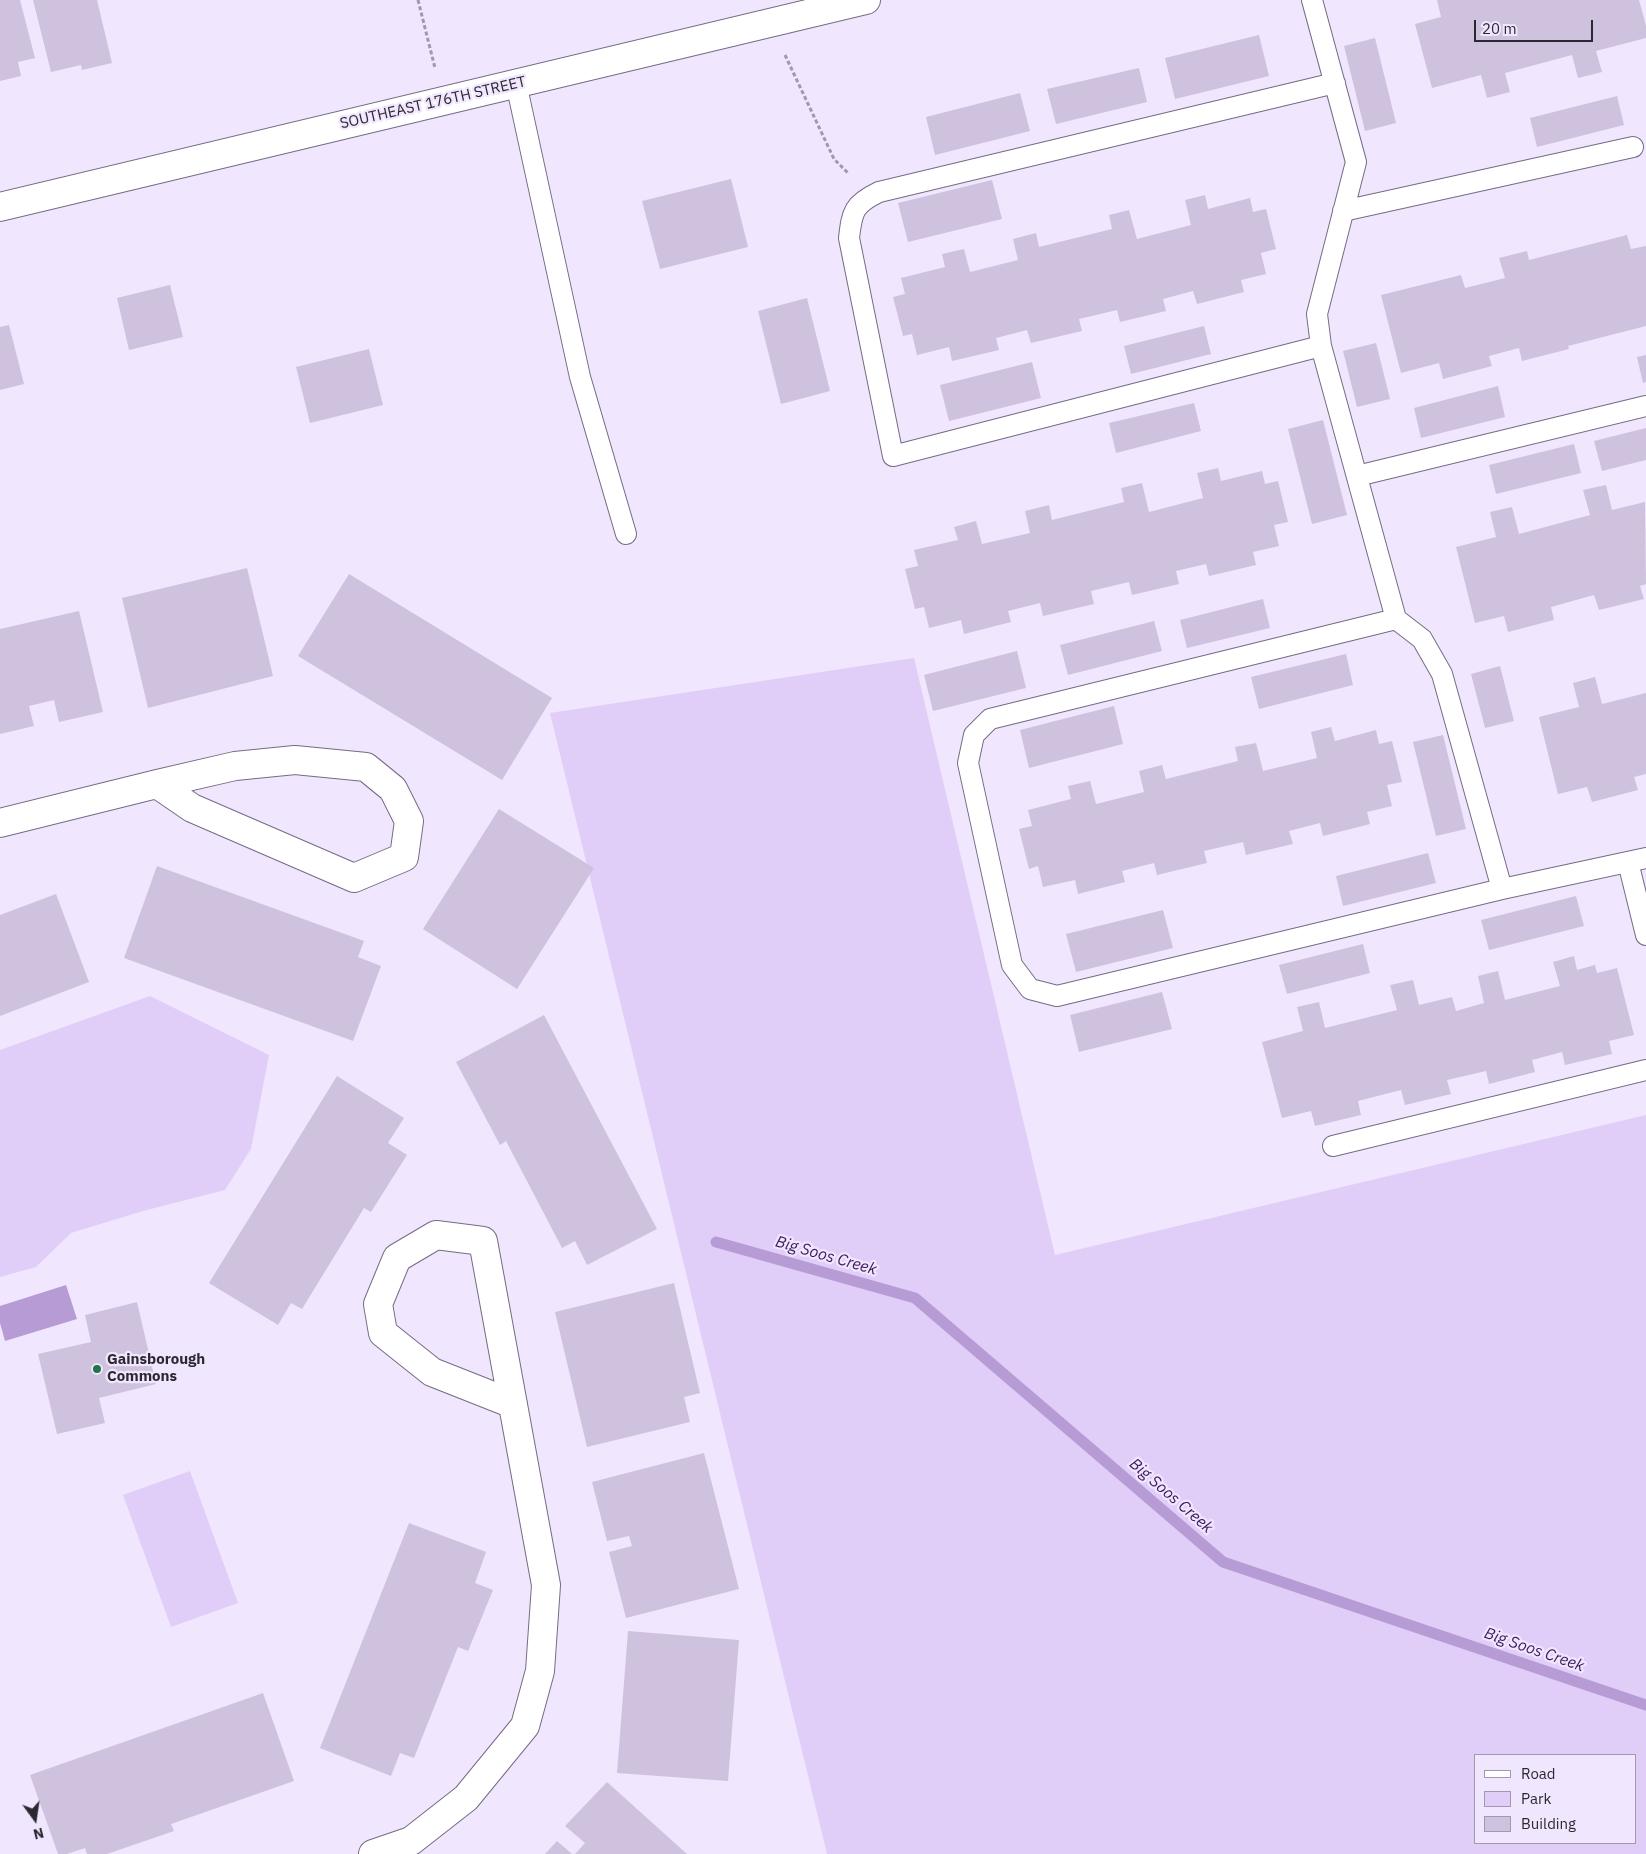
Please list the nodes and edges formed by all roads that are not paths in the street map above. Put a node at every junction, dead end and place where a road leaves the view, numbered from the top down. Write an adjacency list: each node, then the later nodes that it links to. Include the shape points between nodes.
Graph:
1 (866, 0): 4 (street, SOUTHEAST 176TH STREET)
2 (1312, 0): 3 (lane)
3 (1335, 83): 7 (lane, via 1356,162); 8 (lane, via 879,192 861,202 851,219 849,238 893,456)
4 (516, 84): 6 (street, SOUTHEAST 176TH STREET); 11 (lane, via 580,377)
5 (1633, 147): 7 (lane)
6 (0, 207)
7 (1343, 211): 8 (lane, via 1317,314)
8 (1321, 346): 10 (lane)
9 (1646, 406): 10 (lane)
10 (1357, 476): 12 (lane)
11 (626, 534)
12 (1396, 619): 16 (lane, via 1422,639 1442,674); 16 (lane, via 990,719 974,735 968,763 1012,965 1030,990 1058,996)
13 (157, 784): 13 (street, via 192,808 354,878 404,857 409,821 394,789 366,767 295,760 235,766); 14 (street)
14 (0, 823)
15 (1637, 860): 16 (lane); 17 (lane)
16 (1502, 889)
17 (1646, 935)
18 (1646, 1070): 19 (lane)
19 (1333, 1146)
20 (513, 1404): 20 (street, via 432,1372 383,1333 378,1304 397,1258 436,1235 483,1241); 21 (street, via 546,1585 540,1671 525,1726 466,1798 411,1841)
21 (372, 1854)

